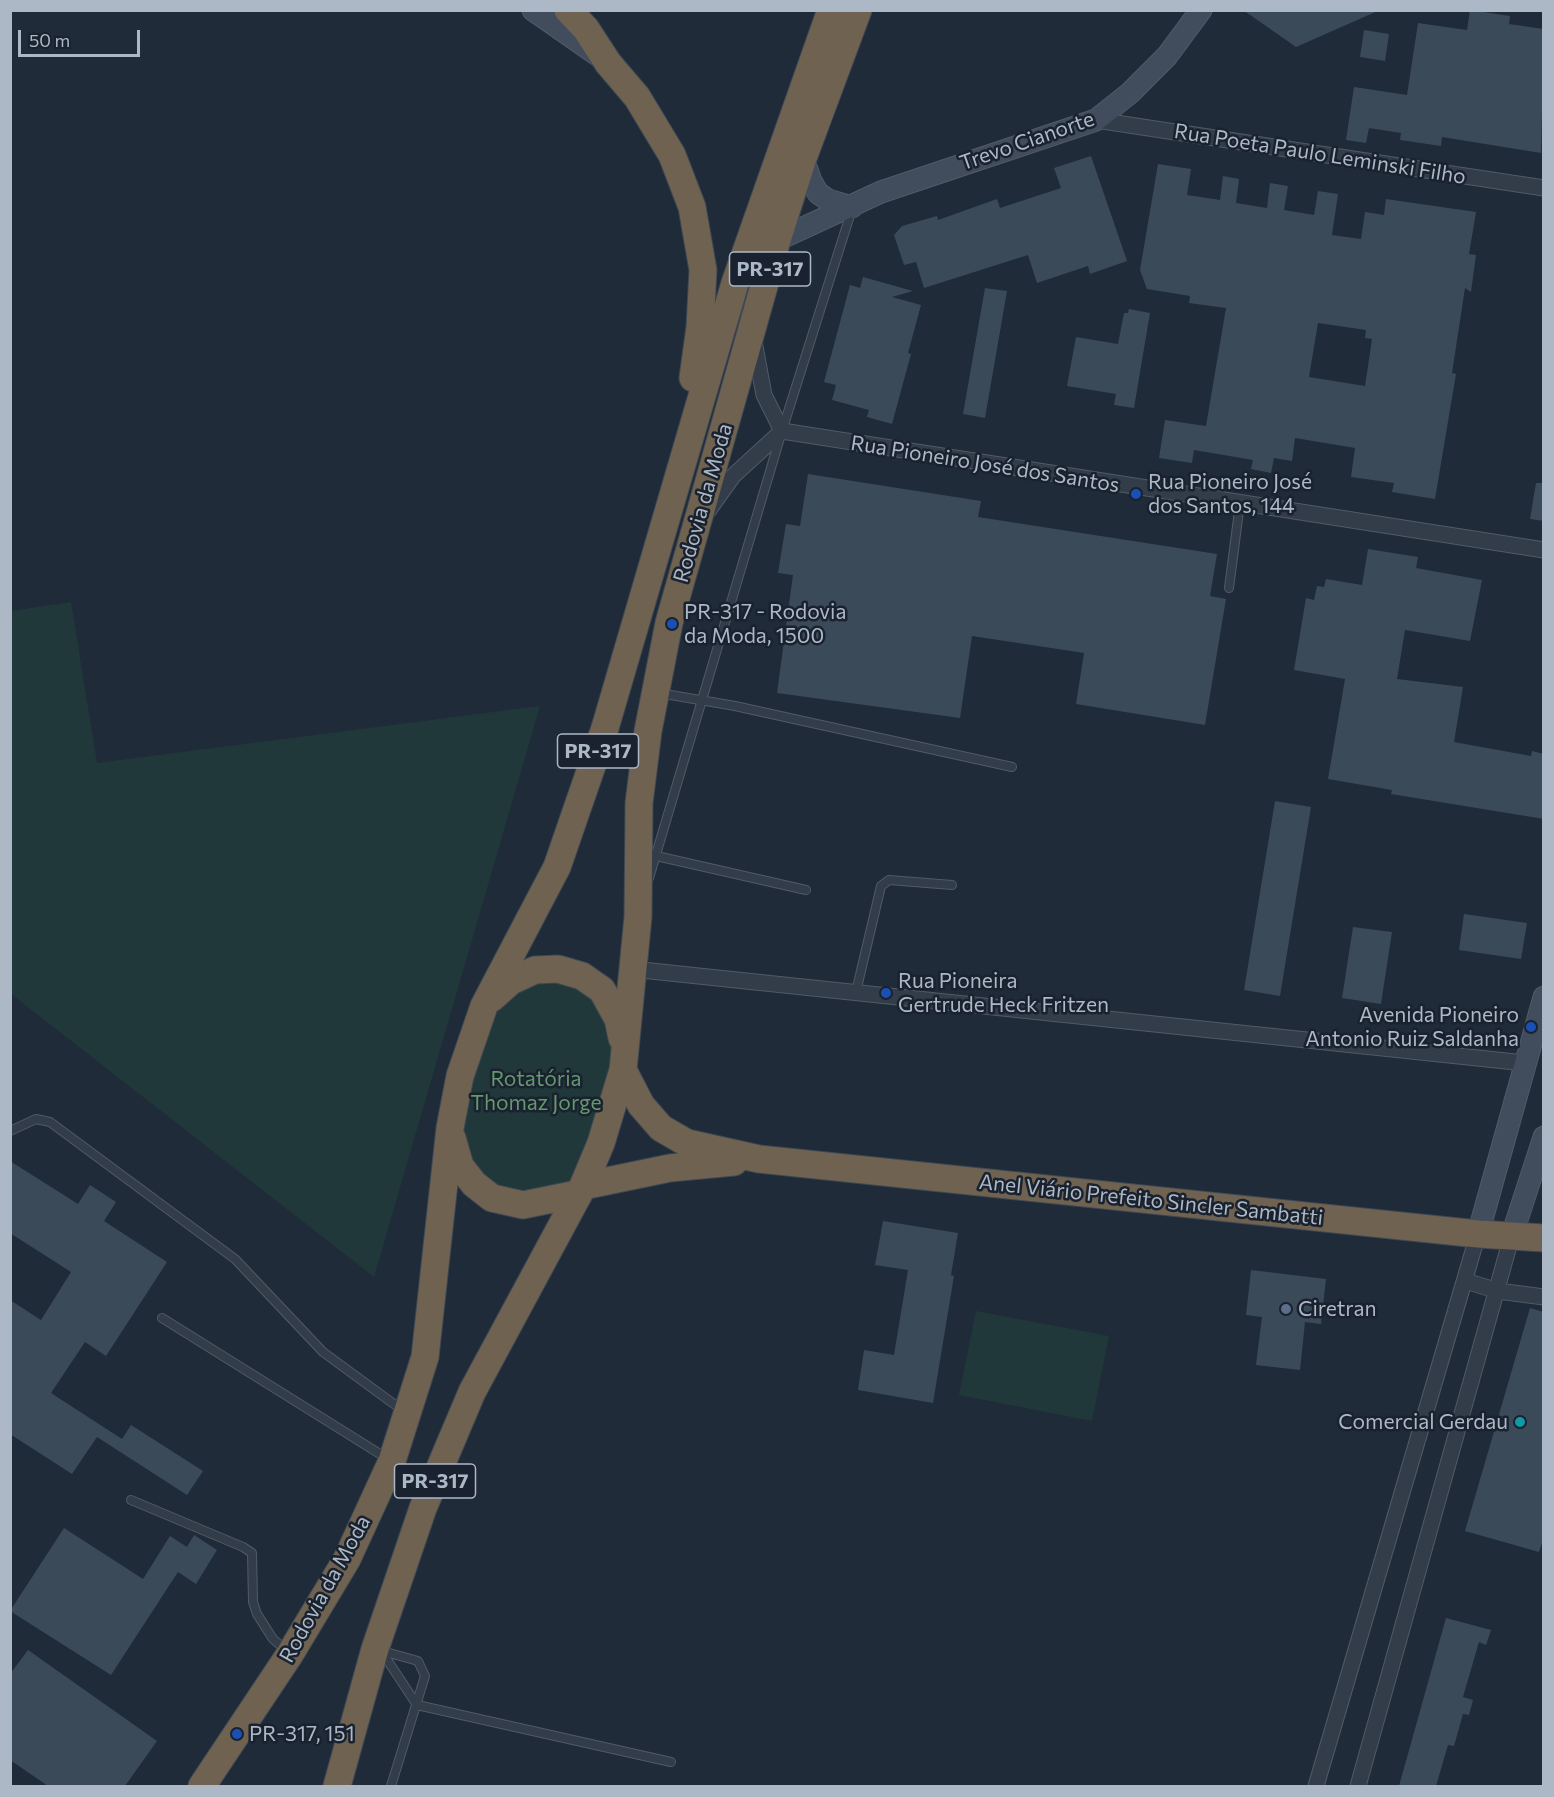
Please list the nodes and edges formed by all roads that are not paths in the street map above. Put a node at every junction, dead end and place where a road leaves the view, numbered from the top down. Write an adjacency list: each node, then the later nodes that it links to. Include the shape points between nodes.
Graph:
1 (533, 10): 6 (street)
2 (568, 10): 6 (highway)
3 (831, 10): 14 (highway, Rodovia da Moda / PR-317, via 735,283)
4 (858, 10): 8 (highway, Rodovia da Moda / PR-317)
5 (1201, 10): 7 (street, Trevo Cianorte, via 1167,56)
6 (608, 63): 14 (highway, via 637,97 672,155 692,207 703,270 700,327)
7 (1096, 120): 9 (street, Rua Poeta Paulo Leminski Filho); 10 (street, Trevo Cianorte, via 918,178)
8 (803, 158): 10 (street, via 818,193); 11 (highway, Rodovia da Moda / PR-317)
9 (1544, 188)
10 (852, 207): 11 (street, Trevo Cianorte); 13 (lane)
11 (777, 240): 12 (highway, Rodovia da Moda / PR-317)
12 (752, 334): 13 (street, via 764,395); 16 (highway, Rodovia da Moda / PR-317)
13 (782, 431): 15 (street, Rua Pioneiro José dos Santos); 16 (street, via 733,476); 20 (lane)
14 (677, 482): 28 (highway, Rodovia da Moda / PR-317, via 606,728 557,867)
15 (1240, 503): 17 (street, Rua Pioneiro José dos Santos); 18 (lane)
16 (694, 531): 19 (highway, Rodovia da Moda / PR-317, via 669,623)
17 (1544, 550)
18 (1229, 588)
19 (656, 692): 20 (lane); 22 (highway, Rodovia da Moda / PR-317, via 639,803)
20 (702, 700): 21 (lane); 22 (lane)
21 (1012, 767)
22 (647, 854): 24 (lane); 25 (highway, Rodovia da Moda / PR-317)
23 (952, 885): 26 (lane, via 889,880 881,886)
24 (806, 890)
25 (632, 969): 26 (street); 29 (highway, Rodovia da Moda / PR-317)
26 (856, 993): 30 (street)
27 (1543, 998): 30 (street)
28 (484, 1006): 29 (highway, via 511,981 535,970 558,969 582,976 602,990 618,1019); 31 (highway, PR-317, via 460,1076)
29 (624, 1059): 34 (highway, Anel Viário Prefeito Sincler Sambatti, via 641,1105 661,1128 687,1143); 35 (highway, PR-317, via 602,1143)
30 (1525, 1064): 36 (street)
31 (450, 1128): 35 (highway, via 460,1166 492,1198 523,1205); 43 (highway, Rodovia da Moda / PR-317, via 425,1357)
32 (10, 1131): 43 (lane, via 36,1119 50,1122 235,1259 323,1352)
33 (1544, 1137): 37 (street)
34 (759, 1159): 35 (highway, Anel Viário Prefeito Sincler Sambatti, via 670,1168); 36 (highway, Anel Viário Prefeito Sincler Sambatti)
35 (580, 1190): 46 (highway, PR-317, via 472,1392 423,1508)
36 (1478, 1234): 37 (highway, Anel Viário Prefeito Sincler Sambatti); 39 (street)
37 (1512, 1235): 38 (highway, Anel Viário Prefeito Sincler Sambatti); 40 (street)
38 (1544, 1238)
39 (1466, 1281): 40 (street); 53 (street)
40 (1498, 1291): 41 (street); 54 (street)
41 (1544, 1297)
42 (162, 1318): 44 (lane)
43 (408, 1415): 44 (highway, Rodovia da Moda / PR-317)
44 (392, 1461): 47 (highway, Rodovia da Moda / PR-317, via 347,1559)
45 (131, 1500): 47 (lane, via 252,1553 256,1614 273,1639)
46 (378, 1650): 48 (lane); 48 (lane, via 418,1661 425,1676); 51 (highway, PR-317)
47 (290, 1654): 50 (highway, Rodovia da Moda / PR-317)
48 (417, 1705): 49 (lane); 52 (lane)
49 (671, 1762)
50 (202, 1786)
51 (337, 1786)
52 (392, 1786)
53 (1316, 1786)
54 (1358, 1786)

